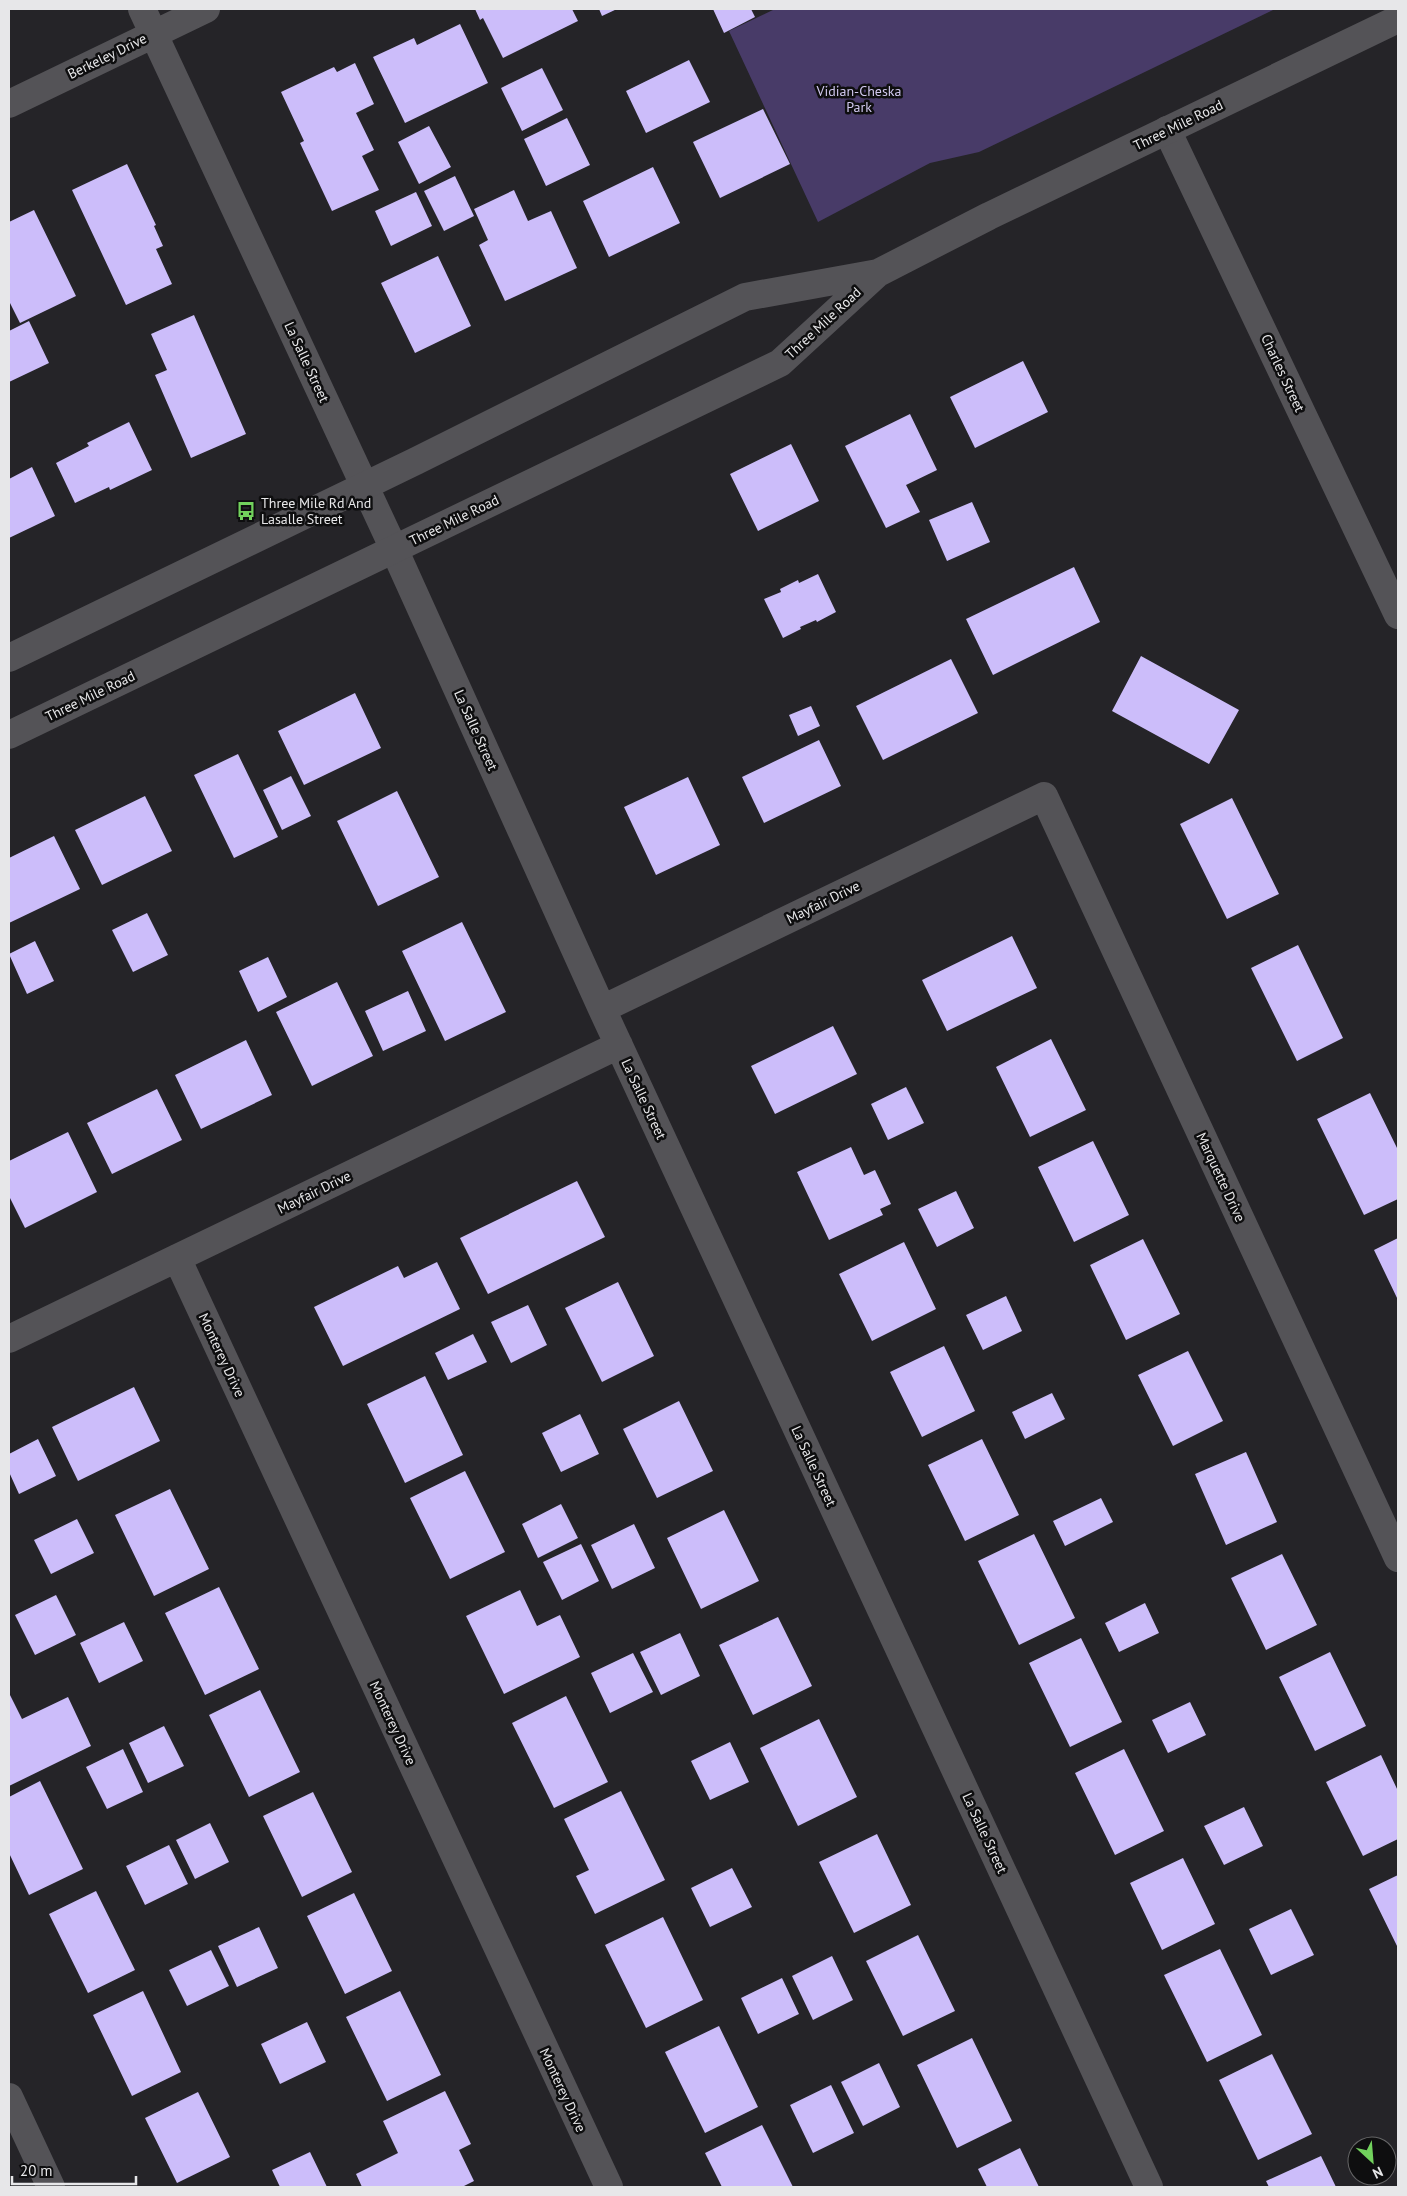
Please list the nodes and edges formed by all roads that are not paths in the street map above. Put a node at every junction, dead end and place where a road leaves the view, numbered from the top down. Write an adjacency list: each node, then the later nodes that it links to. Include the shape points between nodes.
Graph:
1 (142, 9): 4 (street, La Salle Street)
2 (206, 9): 4 (street, Berkeley Drive)
3 (1398, 19): 6 (street, Three Mile Road)
4 (153, 34): 5 (street, Berkeley Drive); 8 (street, La Salle Street)
5 (9, 104)
6 (1167, 130): 7 (street, Three Mile Road); 10 (street, Charles Street)
7 (878, 273): 8 (street, Three Mile Road, via 745,297); 9 (street, Three Mile Road, via 780,363)
8 (364, 486): 9 (street, La Salle Street); 11 (street, Three Mile Road)
9 (394, 549): 12 (street, Three Mile Road); 14 (street, La Salle Street)
10 (1398, 615)
11 (9, 658)
12 (9, 735)
13 (1044, 796): 14 (street, Mayfair Drive); 18 (street, Marquette Drive)
14 (602, 1009): 15 (street, La Salle Street)
15 (618, 1045): 16 (street, Mayfair Drive); 22 (street, La Salle Street)
16 (177, 1258): 17 (street, Mayfair Drive); 21 (street, Monterey Drive)
17 (9, 1339)
18 (1398, 1558)
19 (9, 2097): 20 (street)
20 (51, 2187)
21 (608, 2187)
22 (1149, 2187)

